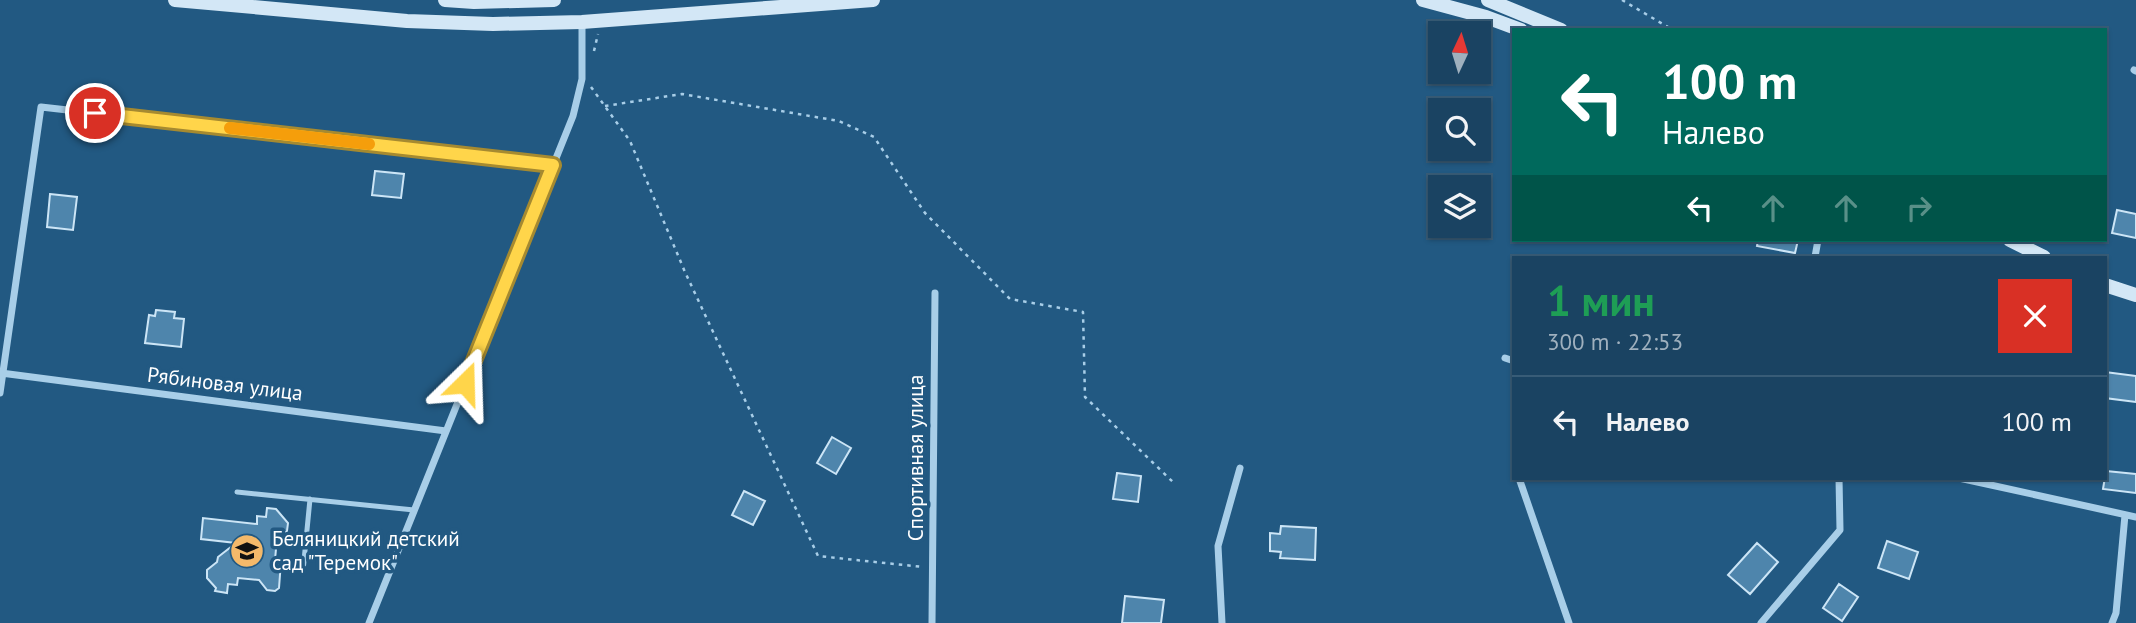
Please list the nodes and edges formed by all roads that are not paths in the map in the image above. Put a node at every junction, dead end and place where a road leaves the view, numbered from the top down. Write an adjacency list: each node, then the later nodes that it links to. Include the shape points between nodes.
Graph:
1 (175, 0): 7 (main road, via 407,21)
2 (445, 0): 3 (main road)
3 (554, 0)
4 (873, 0): 7 (main road)
5 (1423, 0): 8 (main road)
6 (1488, 0): 9 (main road)
7 (582, 22): 10 (street, via 582,79)
8 (1515, 28)
9 (1556, 28)
10 (553, 165): 16 (street, via 41,107); 18 (street)
11 (2107, 286): 13 (main road)
12 (935, 293): 30 (street, Спортивная улица)
13 (2136, 295)
14 (1505, 358): 15 (street)
15 (1512, 360)
16 (1, 373): 17 (street); 18 (street, Рябиновая улица)
17 (0, 393)
18 (446, 431): 25 (street)
19 (1240, 468): 31 (street, via 1218,546)
20 (1839, 480): 33 (street, via 1840,530)
21 (1968, 480): 26 (street)
22 (1520, 481): 32 (street)
23 (237, 492): 24 (lane)
24 (310, 499): 25 (lane); 28 (lane)
25 (414, 510): 29 (street)
26 (2125, 515): 27 (street); 34 (street)
27 (2136, 517)
28 (303, 571)
29 (369, 623)
30 (932, 623)
31 (1222, 623)
32 (1569, 623)
33 (1761, 623)
34 (2112, 623)

